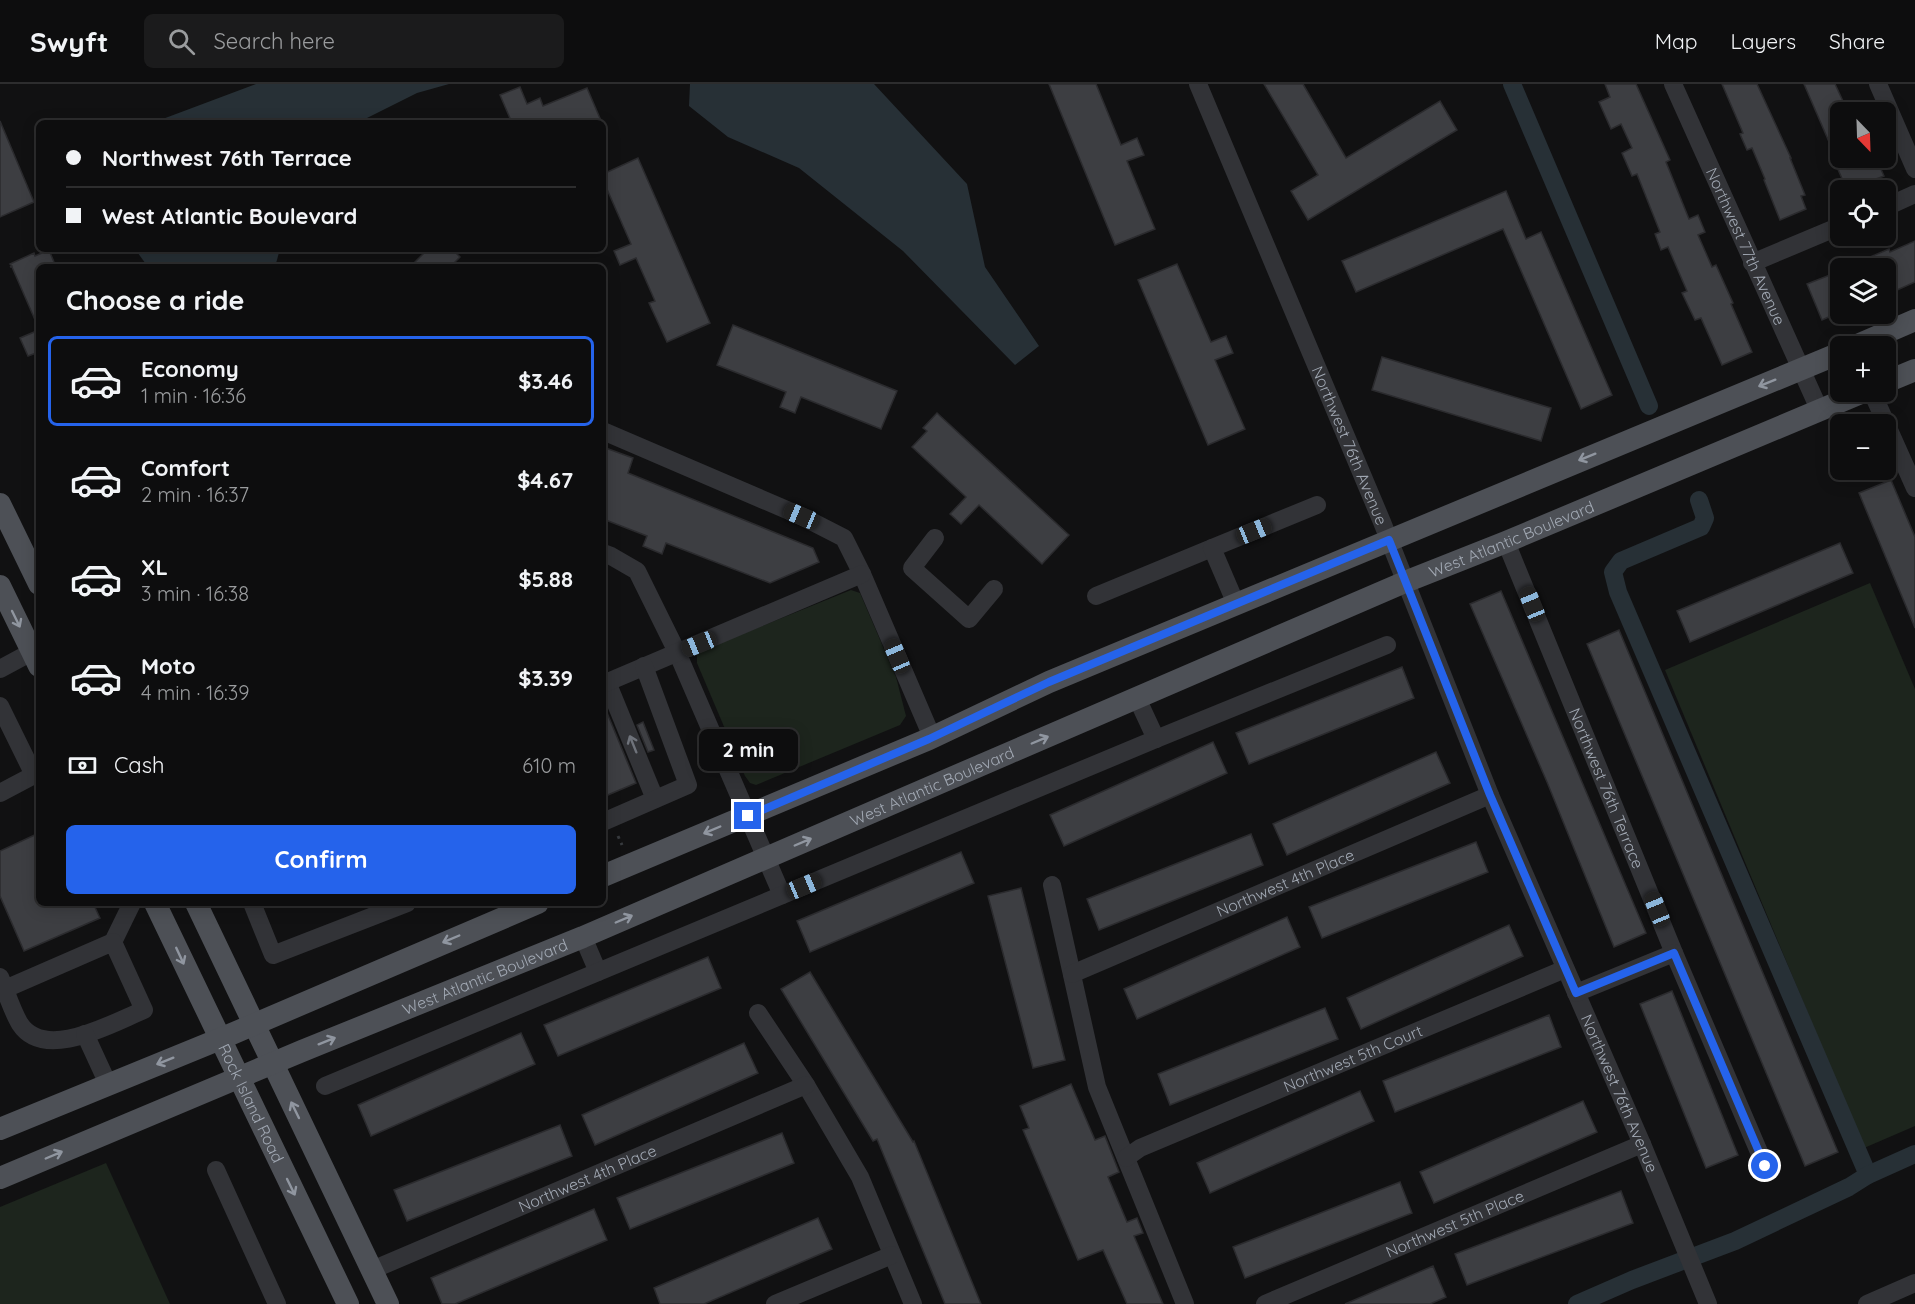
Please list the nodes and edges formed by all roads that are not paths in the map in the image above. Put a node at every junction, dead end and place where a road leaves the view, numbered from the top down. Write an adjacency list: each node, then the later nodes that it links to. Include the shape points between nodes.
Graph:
1 (1198, 84): 23 (street, Northwest 76th Avenue)
2 (1674, 84): 8 (street, Northwest 77th Avenue)
3 (1878, 84): 4 (street)
4 (1915, 169)
5 (1915, 194): 6 (street)
6 (1896, 203)
7 (1830, 230): 8 (street)
8 (1752, 262): 12 (street, Northwest 77th Avenue)
9 (1915, 320): 10 (main road)
10 (1878, 336)
11 (1830, 356): 12 (main road)
12 (1802, 369): 17 (street, Northwest 77th Avenue); 23 (main road, one-way to 23)
13 (1915, 370): 14 (main road)
14 (1896, 378)
15 (1837, 402): 17 (main road, West Atlantic Boulevard)
16 (1876, 402): 19 (street)
17 (1819, 409): 24 (main road, West Atlantic Boulevard)
18 (606, 432): 27 (street, via 844,538)
19 (1915, 488)
20 (0, 504): 28 (main road)
21 (1317, 505): 25 (street)
22 (936, 538): 31 (street, via 912,568 969,619)
23 (1389, 540): 29 (street, Northwest 76th Avenue); 33 (main road)
24 (1506, 542): 29 (main road, West Atlantic Boulevard); 64 (street, Northwest 76th Terrace)
25 (1212, 548): 32 (street); 33 (street)
26 (606, 554): 35 (street, via 637,571)
27 (862, 574): 35 (street); 44 (street)
28 (36, 578)
29 (1405, 582): 42 (main road, West Atlantic Boulevard); 47 (street, Northwest 76th Avenue)
30 (0, 586): 36 (main road, one-way to 36)
31 (994, 589)
32 (1096, 596)
33 (1236, 604): 49 (main road)
34 (1387, 645): 45 (street)
35 (677, 652): 38 (street); 49 (street)
36 (36, 653)
37 (36, 655): 39 (street)
38 (644, 666): 40 (street); 48 (street, via 687,785)
39 (0, 669)
40 (606, 683)
41 (606, 685): 48 (street, one-way to 41)
42 (1137, 698): 45 (street); 51 (main road, West Atlantic Boulevard, one-way to 42)
43 (0, 706): 46 (street, via 34,775)
44 (932, 737)
45 (1156, 739): 54 (street)
46 (0, 793)
47 (1490, 795): 65 (street, Northwest 76th Avenue); 67 (street, Northwest 4th Place)
48 (655, 799): 50 (street)
49 (748, 816): 51 (street); 52 (main road, one-way to 52)
50 (606, 821)
51 (766, 858): 54 (street); 62 (main road, West Atlantic Boulevard, one-way to 51)
52 (606, 875)
53 (1052, 885): 67 (street)
54 (782, 895): 66 (street)
55 (130, 906): 63 (street)
56 (156, 906): 73 (main road, Rock Island Road, one-way to 73)
57 (197, 906): 71 (main road)
58 (253, 906): 59 (street, via 273,955)
59 (399, 906)
60 (522, 906): 61 (main road)
61 (503, 910): 71 (main road, one-way to 71)
62 (583, 937): 66 (street); 74 (main road, West Atlantic Boulevard, one-way to 62)
63 (112, 942): 68 (street); 72 (street, via 144,1010)
64 (1674, 953): 69 (street); 82 (street, Northwest 76th Terrace)
65 (1564, 969): 69 (street, Northwest 76th Avenue); 81 (street, Northwest 5th Court)
66 (598, 972): 77 (street)
67 (1076, 972): 81 (street, via 1096,1087)
68 (3, 983): 72 (street, via 20,1024 33,1036 58,1042)
69 (1576, 993): 80 (street, Northwest 76th Avenue)
70 (758, 1013): 78 (street)
71 (254, 1024): 73 (main road); 74 (main road)
72 (85, 1034): 76 (street)
73 (220, 1039): 75 (main road, Rock Island Road); 76 (main road, one-way to 76)
74 (273, 1064): 75 (main road, West Atlantic Boulevard); 86 (main road, one-way to 74)
75 (238, 1078): 84 (main road, West Atlantic Boulevard, one-way to 75); 89 (main road, Rock Island Road, one-way to 89)
76 (108, 1084): 79 (main road)
77 (325, 1086)
78 (804, 1086): 85 (street, via 860,1177); 86 (street, Northwest 4th Place)
79 (0, 1129)
80 (1642, 1144): 94 (street, Northwest 5th Place); 95 (street, Northwest 76th Avenue)
81 (1133, 1153): 93 (street)
82 (1765, 1166)
83 (216, 1170): 88 (street)
84 (0, 1178)
85 (884, 1258): 91 (street); 92 (street)
86 (372, 1270): 90 (main road)
87 (1915, 1283): 96 (street)
88 (277, 1304)
89 (348, 1304)
90 (388, 1304)
91 (775, 1304)
92 (913, 1304)
93 (1185, 1304)
94 (1265, 1304)
95 (1708, 1304)
96 (1867, 1304)

